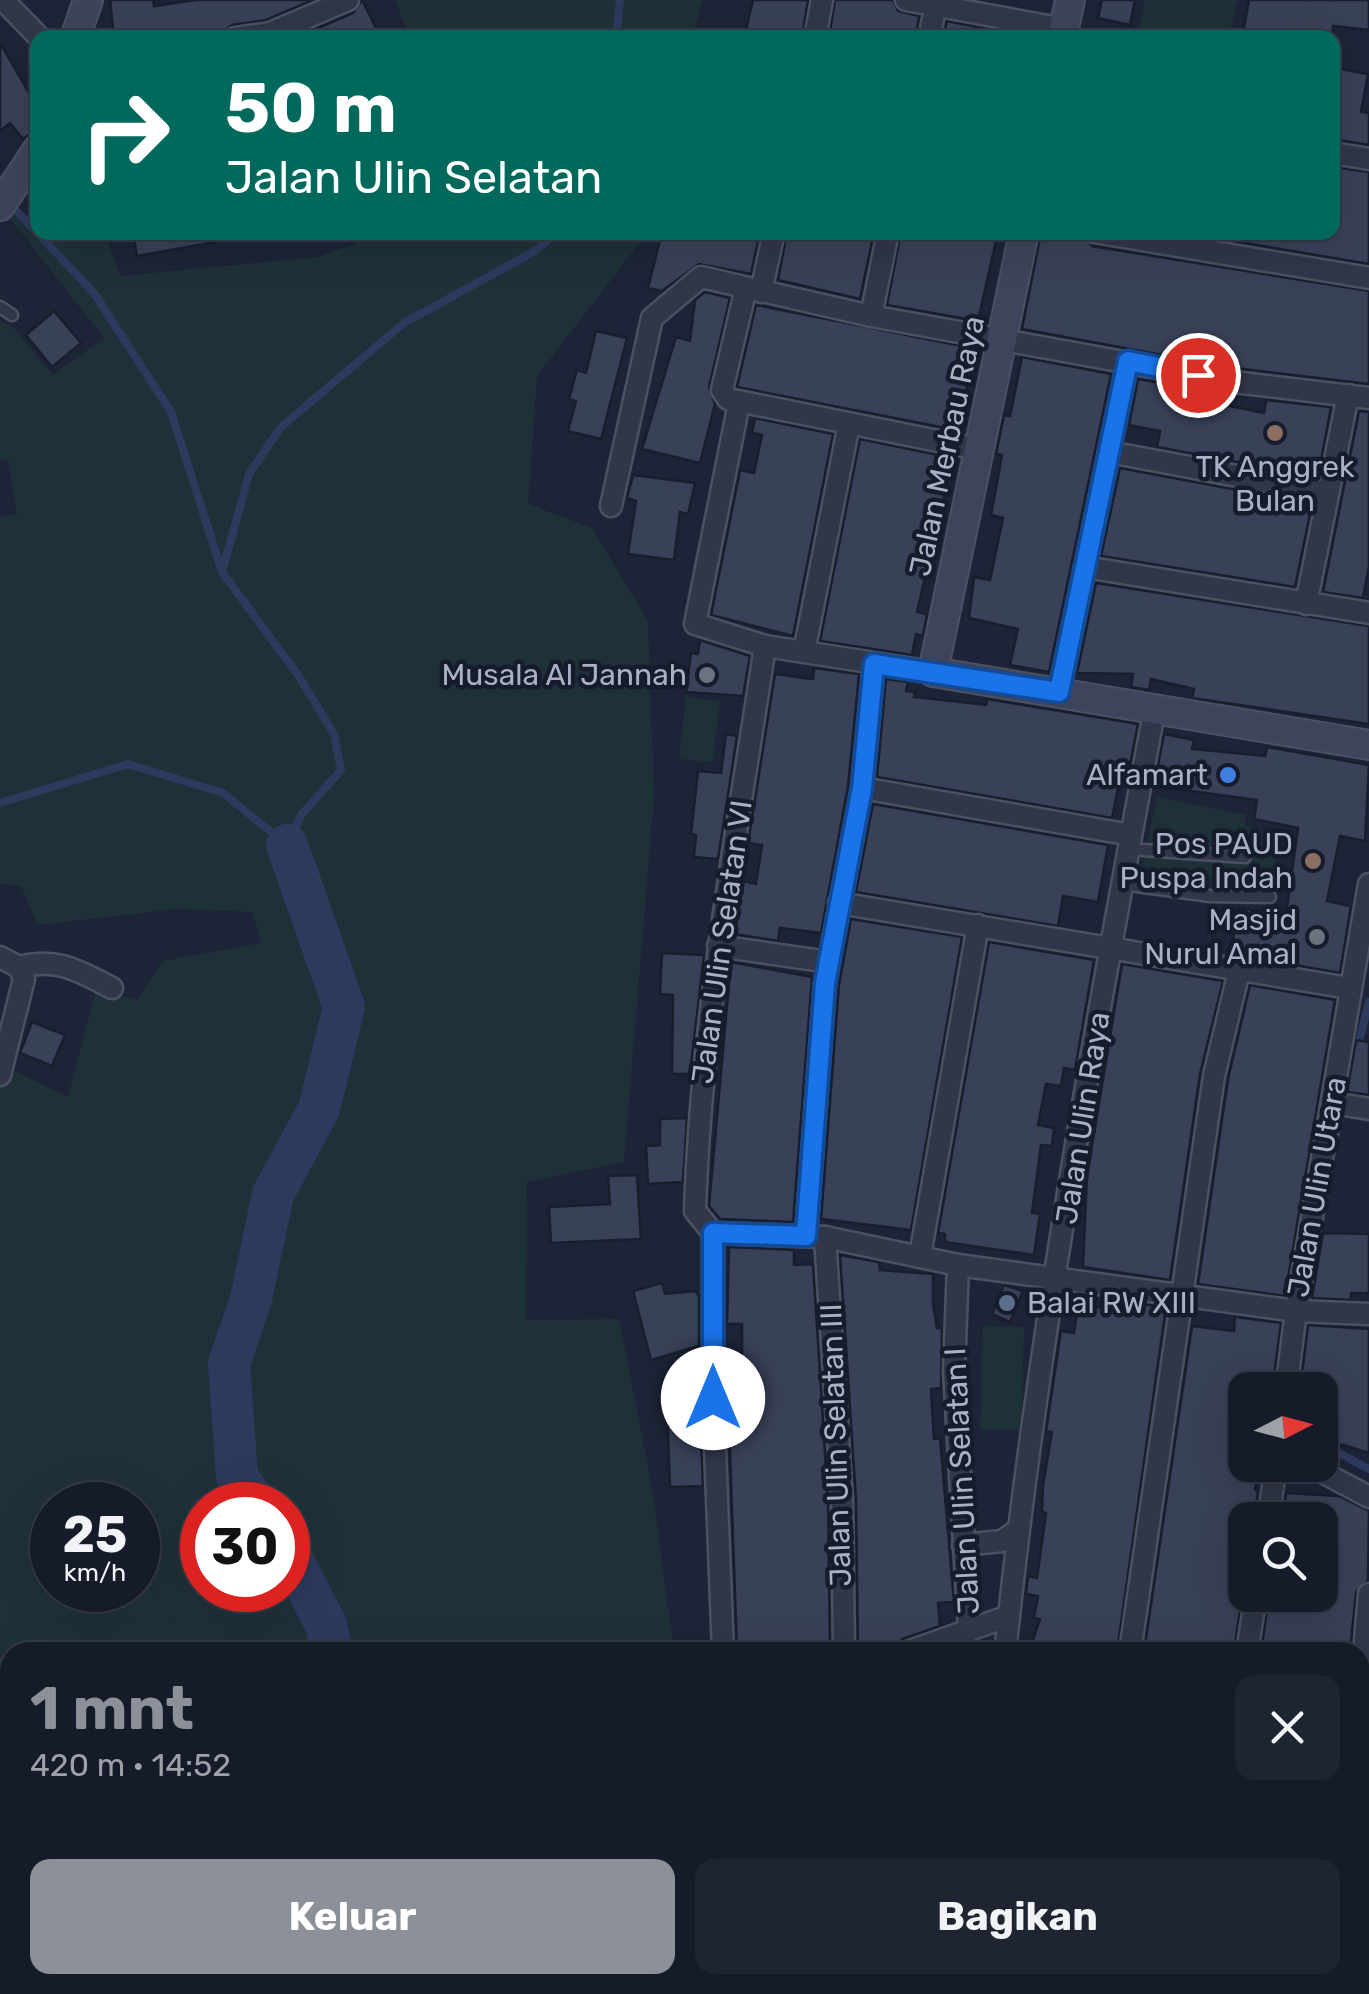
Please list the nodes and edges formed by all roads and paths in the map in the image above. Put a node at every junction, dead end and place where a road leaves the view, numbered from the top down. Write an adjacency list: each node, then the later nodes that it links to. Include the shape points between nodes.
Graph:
1 (3, 0): 8 (street)
2 (88, 0): 9 (street)
3 (348, 0): 10 (street)
4 (822, 0): 11 (street)
5 (906, 0): 7 (street)
6 (1070, 0): 14 (street)
7 (936, 3): 12 (street); 13 (street)
8 (32, 30)
9 (78, 30)
10 (277, 30)
11 (816, 30)
12 (931, 30)
13 (1050, 30)
14 (1064, 30)
15 (1340, 154): 16 (street)
16 (1369, 159)
17 (771, 240): 22 (street)
18 (886, 240): 25 (street)
19 (1022, 240): 26 (street, Jalan Merbau Raya)
20 (1142, 240): 21 (street)
21 (1369, 278)
22 (754, 290): 25 (street); 28 (street); 34 (street, via 696,278 652,318)
23 (0, 307): 24 (lane)
24 (12, 315)
25 (871, 316): 26 (street)
26 (1003, 338): 27 (street); 31 (street, Jalan Merbau Raya)
27 (1128, 361): 29 (street); 32 (street)
28 (731, 396): 30 (street); 38 (street, via 695,615 697,626)
29 (1359, 397): 33 (street)
30 (849, 424): 31 (street); 39 (street)
31 (978, 450): 41 (street, Jalan Merbau Raya)
32 (1109, 452): 33 (street); 35 (street)
33 (1328, 494): 36 (street)
34 (610, 506)
35 (1085, 567): 36 (street); 42 (street)
36 (1306, 604): 37 (street)
37 (1369, 613)
38 (765, 646): 39 (street); 53 (street, Jalan Ulin Selatan VI)
39 (804, 652): 40 (street)
40 (874, 664): 41 (street); 45 (street, Jalan Ulin Selatan III)
41 (934, 672): 42 (street)
42 (1059, 692): 43 (street)
43 (1155, 707): 44 (street); 46 (street, Jalan Ulin Raya)
44 (1369, 745)
45 (862, 788): 46 (street); 51 (street, Jalan Ulin Selatan III)
46 (1130, 842): 47 (lane); 48 (street, Jalan Ulin Raya)
47 (1245, 857)
48 (1120, 884): 50 (lane); 54 (street, Jalan Ulin Raya)
49 (1369, 884): 59 (street, Jalan Ulin Utara)
50 (1270, 897)
51 (839, 903): 52 (street); 56 (street, Jalan Ulin Selatan III)
52 (978, 925): 54 (street); 67 (street)
53 (718, 946): 56 (street); 65 (street, Jalan Ulin Selatan VI, via 698,1104 695,1211)
54 (1110, 946): 57 (street); 69 (street, Jalan Ulin Raya)
55 (10, 962): 58 (street, via 64,964); 61 (street)
56 (829, 962): 66 (street, Jalan Ulin Selatan III)
57 (1239, 971): 59 (street); 70 (street, via 1214,1076)
58 (112, 988)
59 (1350, 988): 63 (street, Jalan Ulin Utara)
60 (0, 994): 61 (street)
61 (23, 994): 62 (street)
62 (0, 1075)
63 (1339, 1104): 64 (street); 71 (street, Jalan Ulin Utara)
64 (1369, 1108)
65 (713, 1233): 66 (street, Jalan Ulin Utara); 82 (street)
66 (816, 1236): 67 (street, Jalan Ulin Utara); 83 (street, Jalan Ulin Selatan III, via 842,1500)
67 (920, 1256): 68 (street, Jalan Ulin Utara)
68 (958, 1265): 69 (street, Jalan Ulin Utara); 77 (street, Jalan Ulin Selatan I, via 954,1370)
69 (1056, 1278): 70 (street, Jalan Ulin Utara); 76 (street, Jalan Ulin Raya)
70 (1181, 1294): 71 (street, Jalan Ulin Utara); 86 (street)
71 (1302, 1312): 72 (street); 73 (street)
72 (1369, 1314)
73 (1290, 1372)
74 (1338, 1480): 75 (street)
75 (1369, 1497)
76 (1018, 1530): 77 (street, via 1002,1541); 80 (street, Jalan Ulin Raya)
77 (963, 1545): 81 (street, Jalan Ulin Selatan I)
78 (1369, 1594): 88 (street)
79 (1253, 1612): 87 (street)
80 (1009, 1616): 81 (street); 85 (street, Jalan Ulin Raya)
81 (969, 1631): 84 (street, Jalan Ulin Selatan I)
82 (723, 1642)
83 (844, 1642)
84 (937, 1642)
85 (1006, 1642)
86 (1131, 1642)
87 (1249, 1642)
88 (1365, 1642)

